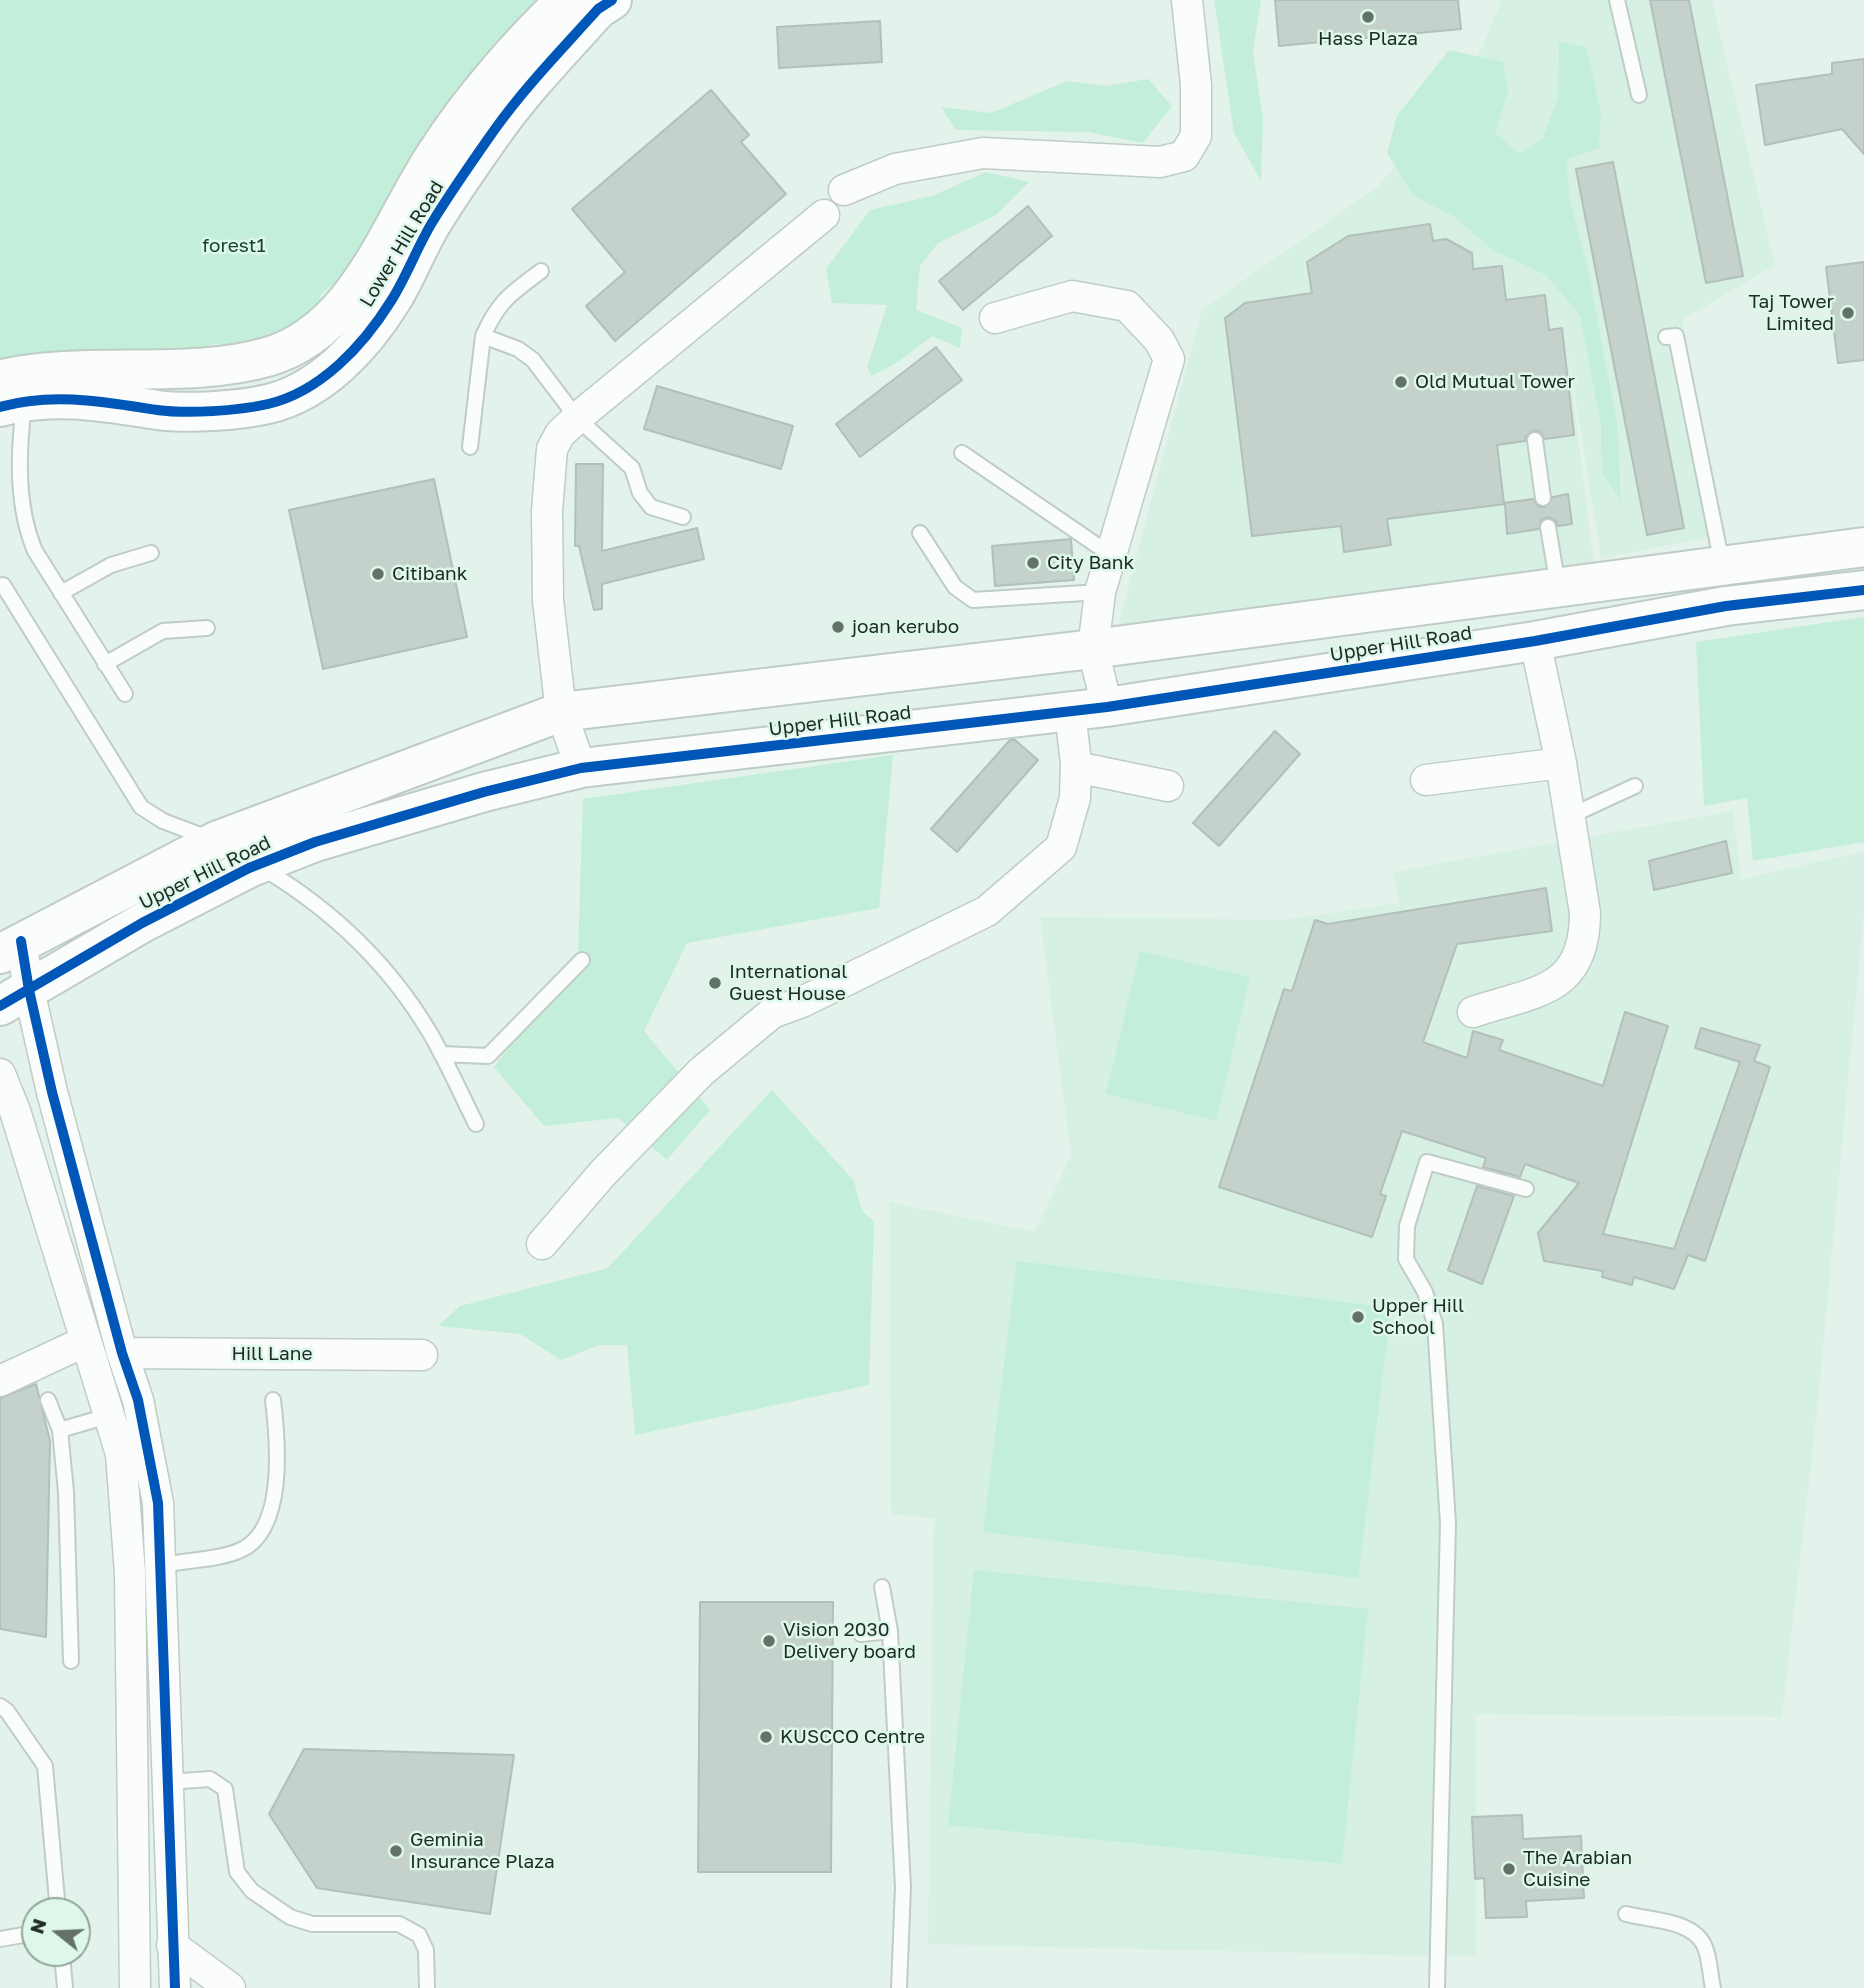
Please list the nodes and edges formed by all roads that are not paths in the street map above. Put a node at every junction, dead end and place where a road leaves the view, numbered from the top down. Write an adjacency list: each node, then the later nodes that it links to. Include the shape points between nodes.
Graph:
1 (566, 0): 12 (street, Lower Hill Road, via 528,36 436,153 341,309 309,336 268,357 210,365 113,368)
2 (612, 0): 12 (street, Lower Hill Road, via 598,9 497,127 432,222 391,302 356,348 310,388 269,404 159,410 120,402)
3 (1187, 0): 6 (street, via 1196,136 1184,156 1160,162 983,153 895,169)
4 (1617, 0): 5 (lane)
5 (1639, 95)
6 (844, 190)
7 (824, 215): 13 (street)
8 (541, 271): 10 (lane, via 504,299)
9 (995, 318): 23 (street, via 1072,296 1127,306 1159,340 1169,359)
10 (483, 336): 13 (lane, via 533,360); 15 (lane)
11 (1666, 337): 24 (lane, via 1676,336)
12 (8, 395): 29 (lane, via 27,532)
13 (577, 418): 18 (lane, via 632,468 640,494 651,507); 37 (street, via 559,434 549,469 548,600)
14 (1535, 440): 17 (lane)
15 (470, 447)
16 (962, 453): 23 (lane)
17 (1543, 498)
18 (683, 517)
19 (1548, 527): 26 (lane)
20 (920, 533): 28 (lane, via 955,587 973,600)
21 (1864, 547): 24 (street, Upper Hill Road)
22 (151, 553): 29 (lane, via 111,565)
23 (1111, 555): 28 (street)
24 (1722, 566): 26 (street, Upper Hill Road)
25 (4, 585): 47 (lane, via 141,807 163,821)
26 (1558, 588): 32 (street, Upper Hill Road)
27 (1864, 590): 31 (street, Upper Hill Road, via 1726,606)
28 (1100, 592): 32 (street)
29 (61, 593): 33 (lane)
30 (206, 628): 33 (lane, via 163,631)
31 (1535, 640): 36 (street, Upper Hill Road); 40 (street)
32 (1093, 649): 34 (street, Upper Hill Road); 36 (street)
33 (105, 664): 35 (lane)
34 (876, 675): 37 (street, Upper Hill Road); 39 (street)
35 (125, 694)
36 (1107, 708): 38 (street, Upper Hill Road)
37 (561, 712): 42 (street); 47 (street, Upper Hill Road)
38 (1070, 712): 39 (street, Upper Hill Road); 41 (street)
39 (886, 733): 42 (street, Upper Hill Road)
40 (1561, 763): 43 (street); 46 (street)
41 (1076, 767): 44 (street); 57 (street, via 1069,826 1061,846 1040,866 988,911 772,1013 701,1072)
42 (581, 768): 48 (street, Upper Hill Road, via 315,842)
43 (1426, 780)
44 (1168, 786)
45 (1635, 786): 46 (lane)
46 (1570, 816): 52 (street, via 1585,913 1582,952 1558,984)
47 (216, 841): 49 (street, Upper Hill Road)
48 (249, 868): 51 (street, Upper Hill Road, via 142,923); 53 (lane, via 261,867 294,887 342,925 397,984)
49 (11, 947): 51 (street)
50 (582, 960): 53 (lane, via 488,1056)
51 (14, 998): 59 (street, via 66,1146)
52 (1474, 1012)
53 (441, 1054): 55 (lane)
54 (0, 1074): 58 (street)
55 (475, 1124)
56 (1526, 1189): 85 (lane, via 1427,1162 1407,1226 1406,1259 1425,1292 1435,1324 1448,1523)
57 (542, 1244)
58 (86, 1341): 61 (street); 64 (street)
59 (122, 1353): 60 (street, Hill Lane); 66 (street, via 150,1448)
60 (422, 1355)
61 (0, 1381)
62 (48, 1400): 65 (lane)
63 (273, 1401): 66 (lane, via 277,1481 257,1538 241,1550)
64 (111, 1415): 65 (lane); 80 (street, via 121,1454 129,1539)
65 (60, 1430): 70 (lane)
66 (162, 1565): 72 (street)
67 (882, 1587): 68 (lane)
68 (890, 1631): 69 (lane); 84 (lane, via 903,1887)
69 (861, 1634)
70 (71, 1661)
71 (0, 1706): 73 (lane, via 46,1766)
72 (167, 1782): 77 (street); 83 (lane, via 210,1779 225,1789 237,1872 270,1906 312,1924 399,1924 419,1935 426,1950)
73 (57, 1897)
74 (1626, 1914): 86 (lane, via 1697,1934 1706,1947)
75 (21, 1935): 76 (lane)
76 (0, 1939)
77 (172, 1945): 81 (street); 82 (street)
78 (63, 1967): 79 (lane)
79 (65, 1988)
80 (135, 1988)
81 (175, 1988)
82 (230, 1988)
83 (427, 1988)
84 (898, 1988)
85 (1437, 1988)
86 (1713, 1988)

